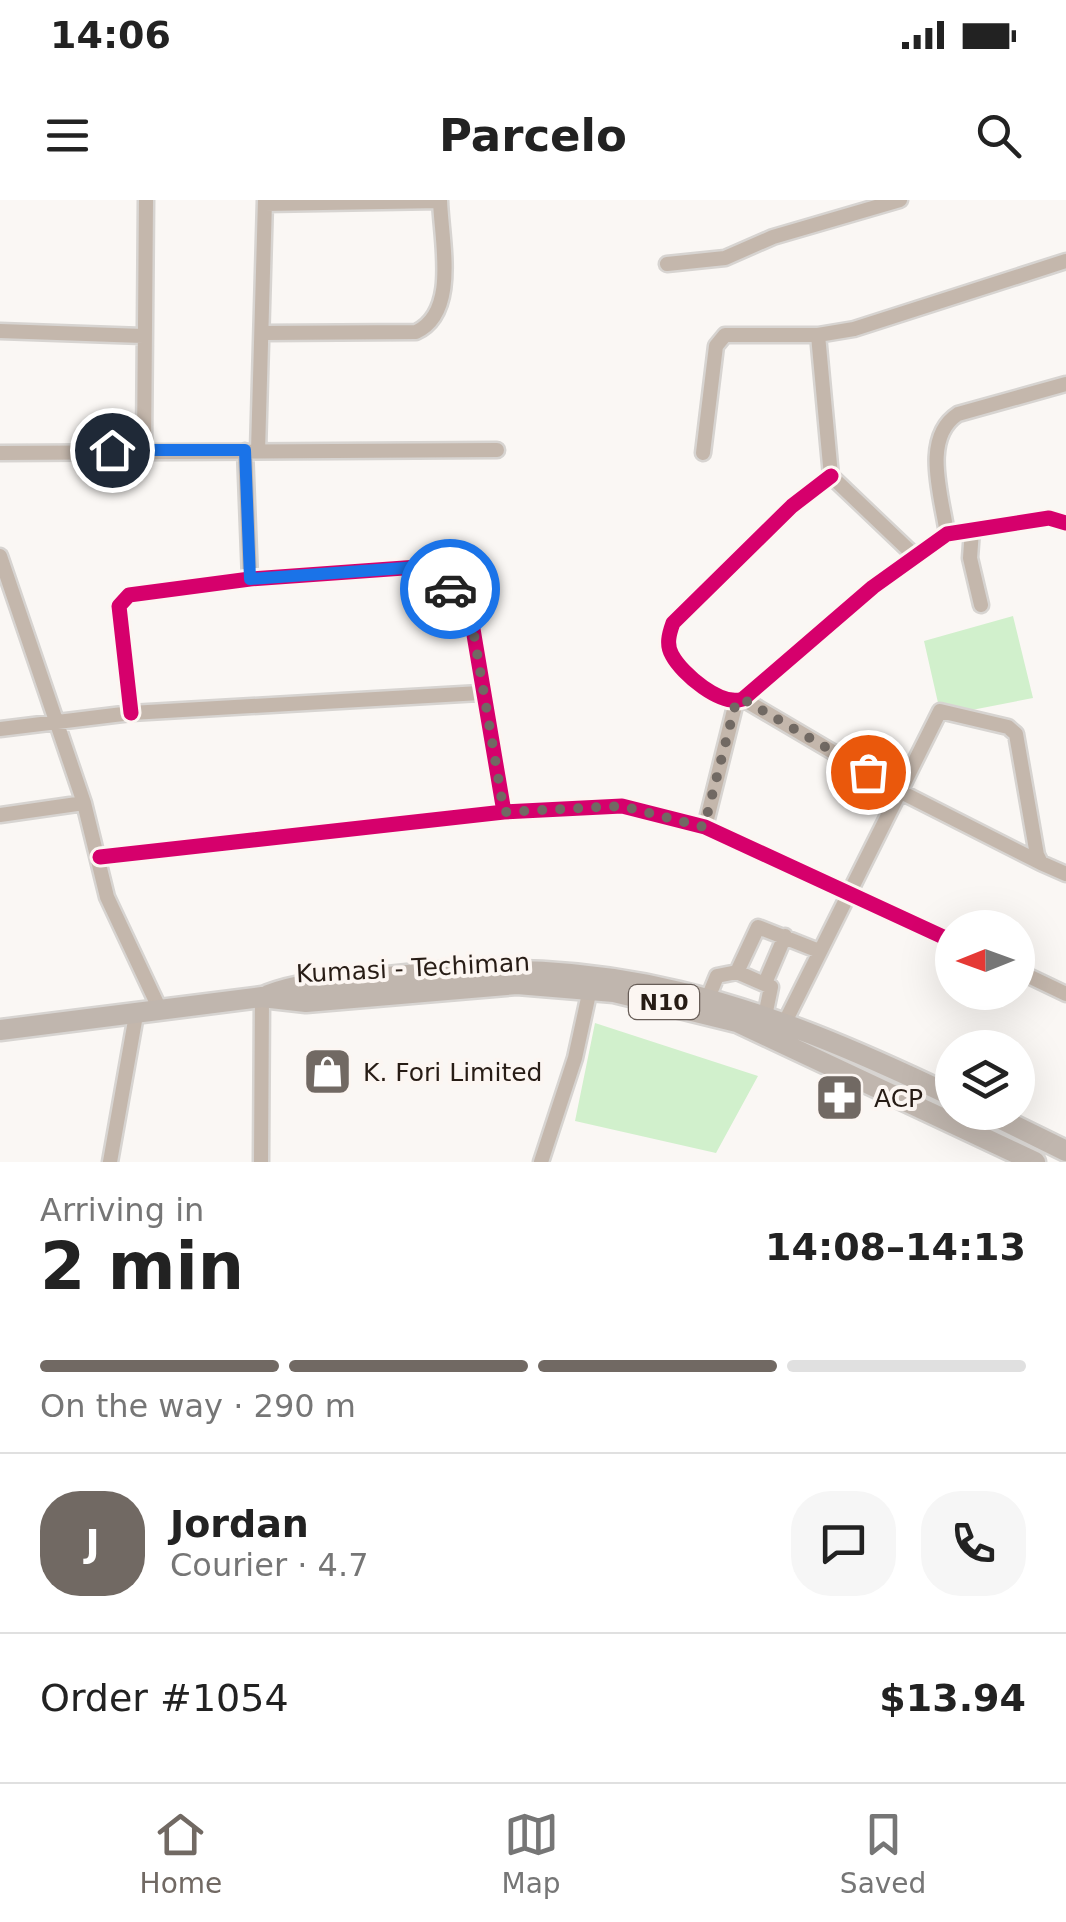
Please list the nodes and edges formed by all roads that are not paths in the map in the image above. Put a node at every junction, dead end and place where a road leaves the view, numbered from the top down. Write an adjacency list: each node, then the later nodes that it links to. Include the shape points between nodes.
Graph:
1 (146, 200): 10 (street)
2 (440, 200): 4 (street); 8 (street, via 442,300 426,327)
3 (900, 200): 6 (street, via 773,237 726,258)
4 (265, 202): 8 (street)
5 (1066, 261): 9 (street)
6 (668, 264)
7 (0, 331): 10 (street)
8 (263, 333): 14 (street)
9 (818, 334): 16 (street, via 720,338); 17 (street)
10 (143, 336): 12 (street)
11 (1066, 384): 20 (street, via 946,421 937,460)
12 (144, 450): 14 (street); 15 (street)
13 (497, 450): 14 (street)
14 (251, 451): 23 (street)
15 (0, 453)
16 (703, 453)
17 (831, 476): 22 (street); 26 (street, via 672,624 668,642 674,659 718,698)
18 (1066, 523): 19 (street, via 1049,518)
19 (972, 530): 20 (street); 24 (street, via 970,558)
20 (947, 534): 22 (street)
21 (0, 556): 28 (street)
22 (916, 557): 26 (street)
23 (250, 579): 25 (street, via 433,571 473,629); 27 (street, via 140,591 123,599)
24 (981, 605)
25 (480, 693): 27 (street); 32 (street)
26 (740, 701): 30 (street); 34 (street)
27 (132, 713): 28 (street)
28 (54, 724): 29 (street); 31 (street)
29 (0, 728)
30 (899, 790): 36 (street); 36 (street, via 940,711 1008,727 1020,748); 38 (street)
31 (84, 803): 33 (street); 35 (street)
32 (504, 812): 34 (street, via 622,806); 35 (street)
33 (0, 814)
34 (704, 827): 38 (street)
35 (100, 857): 49 (street, via 107,897)
36 (1042, 863): 37 (street)
37 (1066, 874)
38 (848, 892): 39 (street); 41 (street)
39 (935, 932)
40 (784, 936): 41 (street); 42 (street, via 756,929); 44 (street)
41 (819, 951): 51 (street)
42 (738, 972): 44 (street); 48 (street, via 717,976)
43 (1035, 979): 46 (street)
44 (765, 983): 51 (street, via 772,989)
45 (590, 989): 47 (highway, Kumasi - Techiman / N10, via 517,984 306,1002); 54 (highway, Kumasi - Techiman / N10, via 737,1022); 62 (street)
46 (1066, 994)
47 (262, 997): 48 (highway, N10, via 305,984 519,969 616,976); 49 (highway, Kumasi - Techiman / N10); 60 (street)
48 (708, 998): 51 (highway, N10)
49 (161, 1012): 50 (highway, Kumasi - Techiman / N10)
50 (136, 1015): 52 (highway, Kumasi - Techiman / N10); 58 (street)
51 (775, 1020): 53 (highway, N10)
52 (0, 1030)
53 (935, 1089)
54 (935, 1107)
55 (983, 1130): 63 (highway, Kumasi - Techiman / N10)
56 (1023, 1130): 57 (highway)
57 (1066, 1151)
58 (110, 1162)
59 (250, 1162): 60 (street)
60 (261, 1162): 61 (street)
61 (269, 1162)
62 (541, 1162)
63 (1035, 1162)

